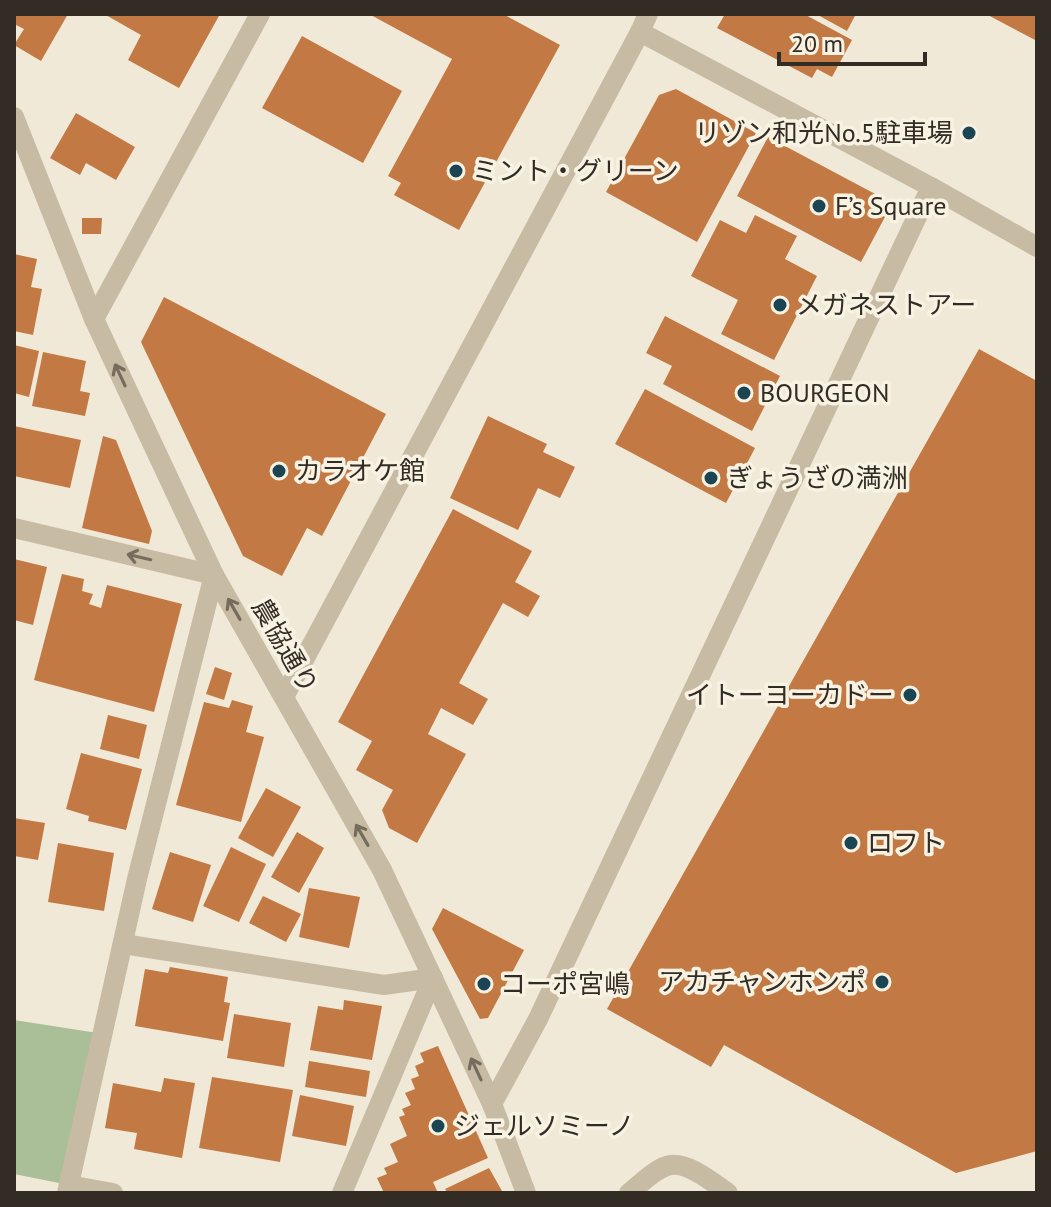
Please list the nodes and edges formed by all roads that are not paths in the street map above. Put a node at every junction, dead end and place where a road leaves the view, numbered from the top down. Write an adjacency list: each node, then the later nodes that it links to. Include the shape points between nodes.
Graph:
1 (260, 14): 6 (street)
2 (644, 23): 4 (street); 9 (street)
3 (14, 117): 6 (street, 農協通り)
4 (931, 187): 5 (street); 12 (street, via 538,1019)
5 (1037, 247)
6 (94, 319): 8 (street, 農協通り, one-way to 6)
7 (14, 528): 8 (street, one-way to 7)
8 (214, 575): 9 (street, 農協通り, one-way to 8); 10 (street)
9 (284, 697): 11 (street, 農協通り, one-way to 9, via 382,870)
10 (123, 944): 11 (street, via 384,985); 13 (street)
11 (433, 978): 12 (street, 農協通り, one-way to 11); 15 (street)
12 (492, 1104): 16 (street, 農協通り)
13 (68, 1189): 14 (street)
14 (113, 1193)
15 (342, 1193)
16 (526, 1193)
17 (629, 1193): 18 (street, via 672,1165 692,1169)
18 (728, 1193)

